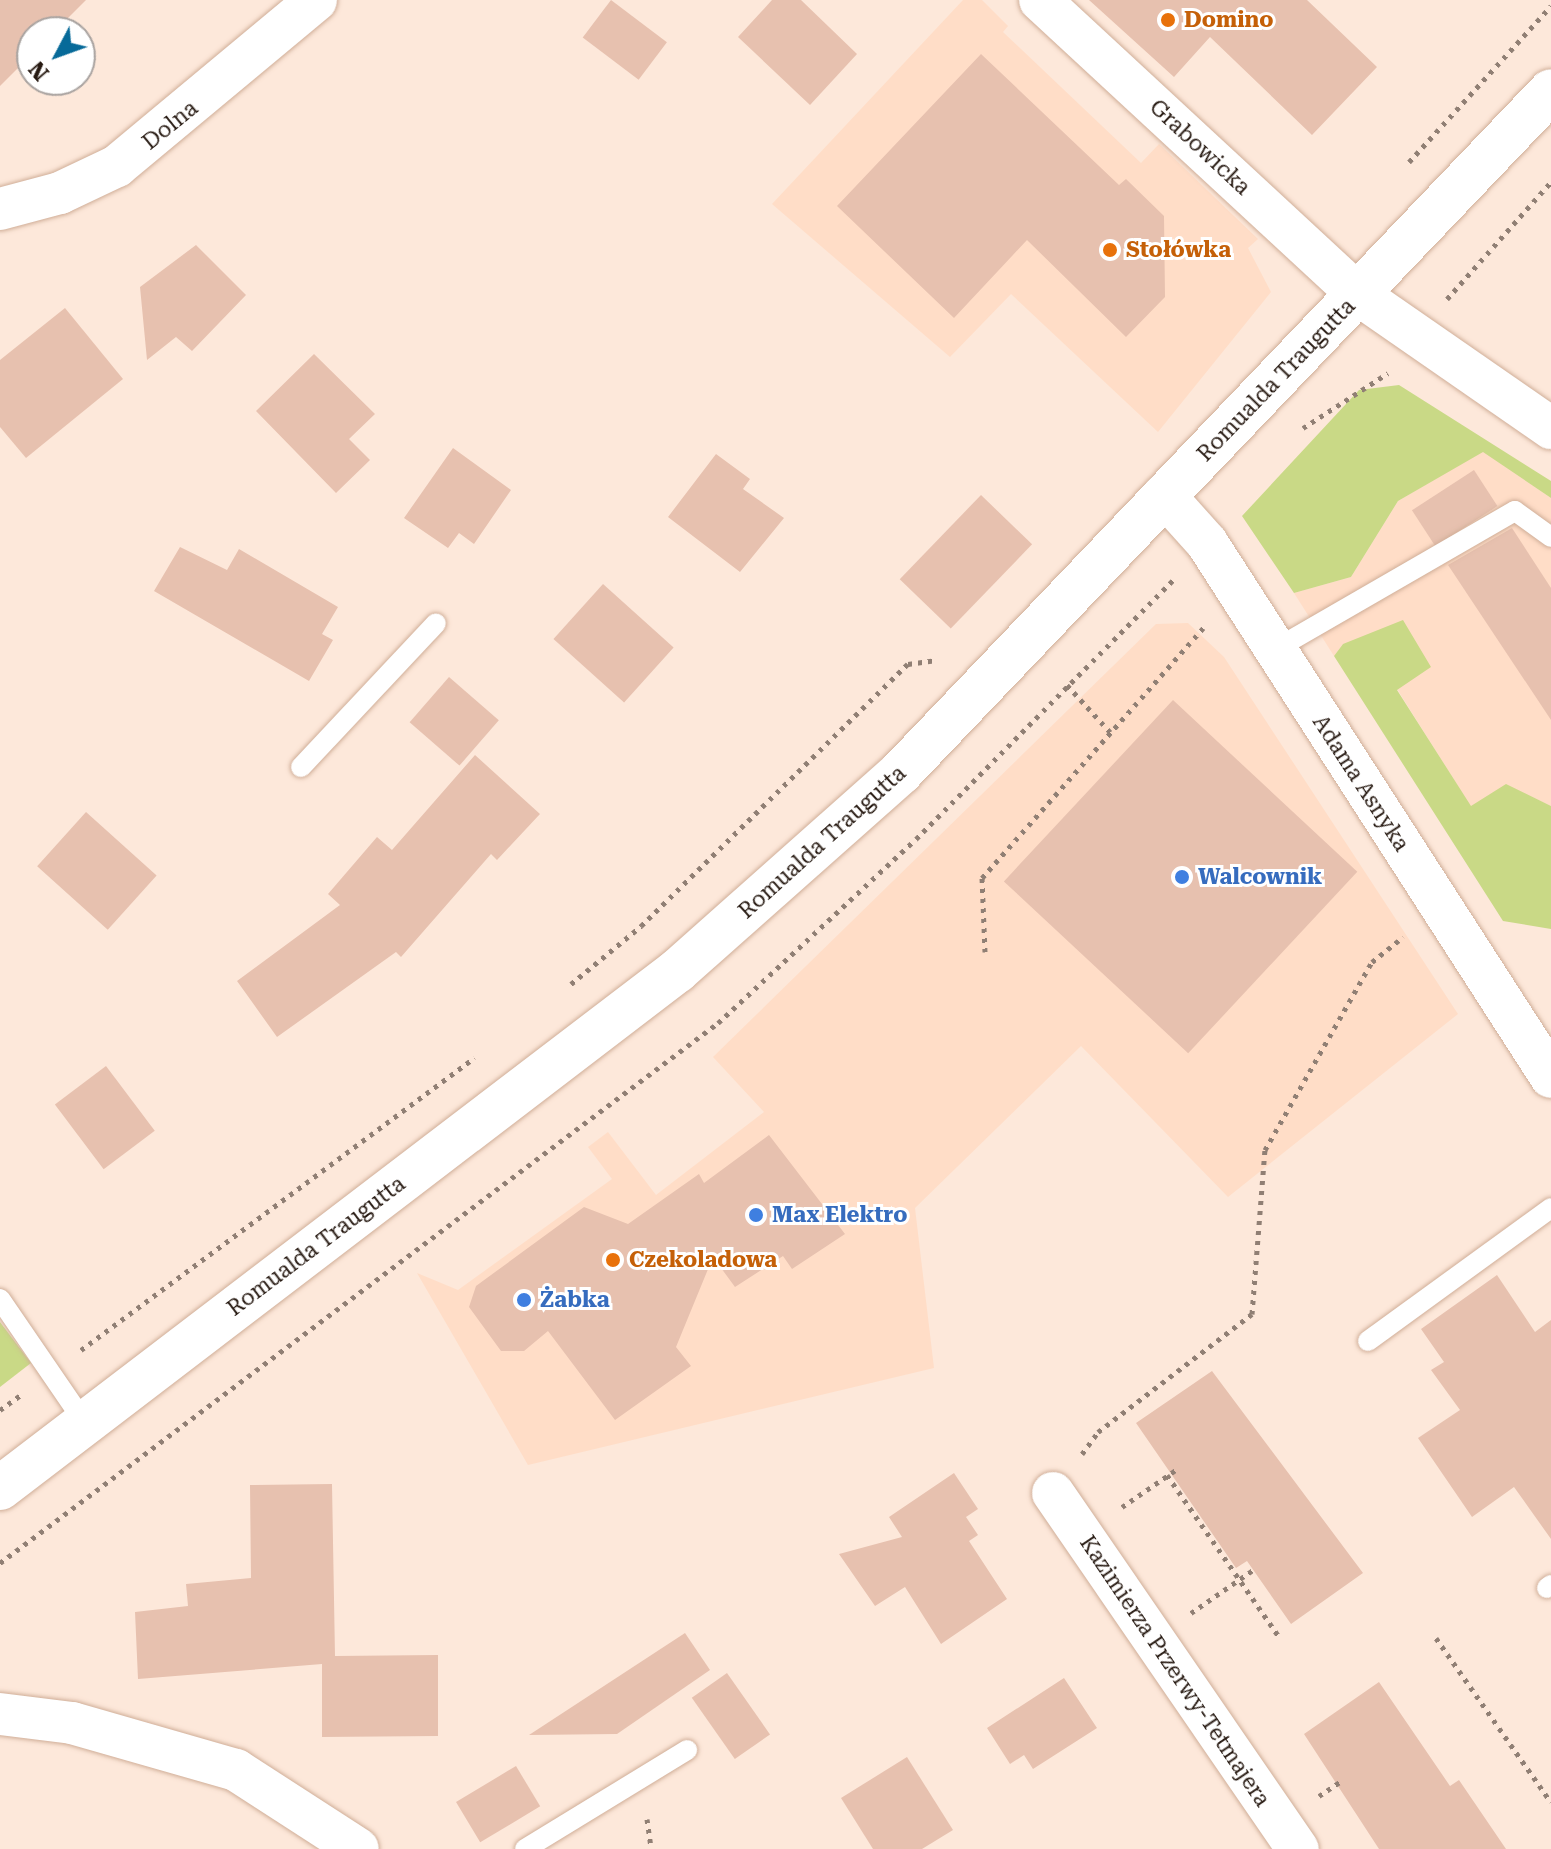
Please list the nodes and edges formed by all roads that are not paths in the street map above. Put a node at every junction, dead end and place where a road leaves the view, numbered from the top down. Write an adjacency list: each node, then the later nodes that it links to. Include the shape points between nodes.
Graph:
1 (316, 0): 4 (street, Dolna, via 117,166 60,193)
2 (1040, 0): 5 (street, Grabowicka)
3 (1551, 91): 5 (street, Romualda Traugutta)
4 (0, 209)
5 (1359, 295): 6 (street, Grabowicka); 7 (street, Romualda Traugutta)
6 (1551, 428)
7 (1164, 495): 10 (street, Adama Asnyka, via 1207,543); 16 (street, Romualda Traugutta, via 901,772 677,971)
8 (1551, 537): 10 (lane, via 1515,511)
9 (436, 623): 11 (lane)
10 (1274, 650): 12 (street, Adama Asnyka)
11 (301, 767)
12 (1551, 1077)
13 (1551, 1208): 15 (lane)
14 (0, 1299): 16 (lane)
15 (1368, 1341)
16 (85, 1423): 17 (street, Romualda Traugutta)
17 (0, 1488)
18 (1053, 1493): 23 (street, Kazimierza Przerwy-Tetmajera)
19 (0, 1714): 21 (street, via 72,1723 236,1770)
20 (687, 1750): 22 (lane)
21 (358, 1849)
22 (525, 1849)
23 (1298, 1849)

